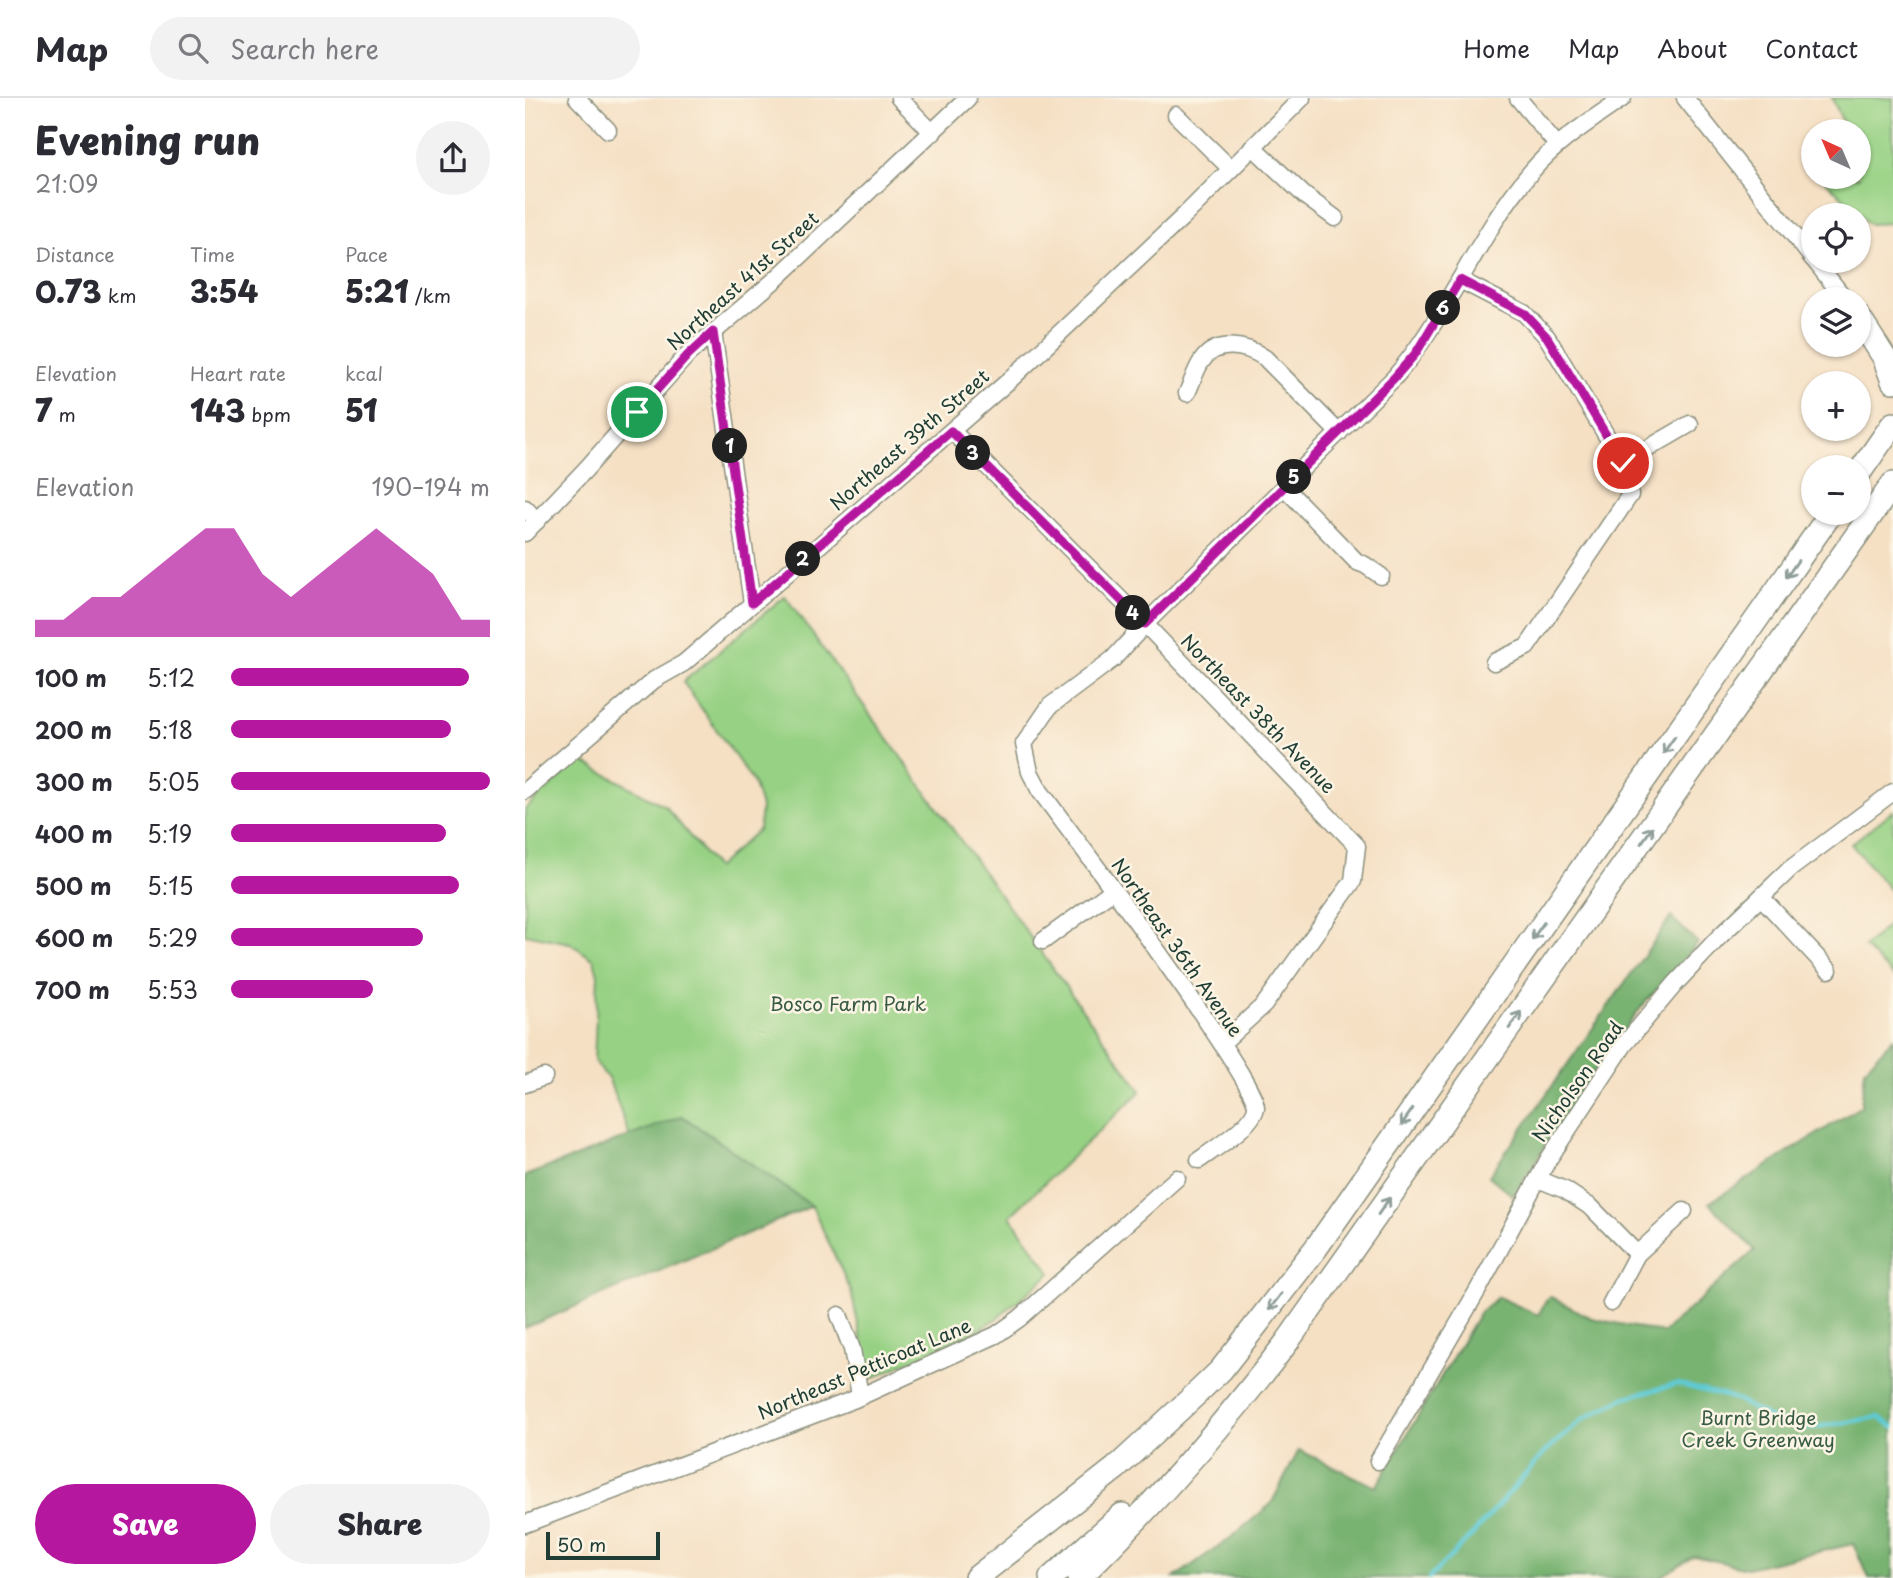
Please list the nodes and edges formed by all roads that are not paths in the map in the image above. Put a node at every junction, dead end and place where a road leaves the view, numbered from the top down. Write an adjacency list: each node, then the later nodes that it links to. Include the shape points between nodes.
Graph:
1 (899, 98): 10 (street)
2 (968, 98): 10 (street, Northeast 41st Street)
3 (1302, 98): 12 (street, Northeast 39th Street)
4 (1518, 98): 11 (street)
5 (1623, 98): 11 (street)
6 (1685, 98): 15 (street)
7 (587, 101): 9 (street)
8 (1177, 115): 13 (street)
9 (608, 130)
10 (933, 132): 20 (street, Northeast 41st Street)
11 (1557, 145): 17 (street, via 1503,210)
12 (1253, 147): 13 (street, Northeast 39th Street); 14 (street)
13 (1231, 169): 28 (street, Northeast 39th Street)
14 (1335, 218)
15 (1801, 244)
16 (1824, 273): 18 (street)
17 (1460, 280): 29 (street, via 1416,353); 31 (street, via 1524,313 1547,337)
18 (1835, 287)
19 (1871, 324): 22 (highway)
20 (713, 332): 35 (street, Northeast 41st Street); 39 (street)
21 (1871, 336): 23 (highway)
22 (1893, 338)
23 (1893, 382)
24 (1187, 393): 29 (street, via 1202,360 1215,350 1243,347 1265,358)
25 (1893, 409): 27 (highway)
26 (1690, 424): 31 (street)
27 (1888, 430): 30 (highway)
28 (951, 431): 39 (street, Northeast 39th Street); 40 (street, Northeast 38th Avenue)
29 (1339, 433): 32 (street)
30 (1871, 455)
31 (1623, 463): 41 (street, via 1630,495 1527,647)
32 (1284, 487): 38 (street, via 1357,562); 40 (street)
33 (1891, 488): 56 (highway, one-way to 33)
34 (525, 508): 35 (street)
35 (537, 521): 37 (street, Northeast 41st Street)
36 (1823, 525): 59 (highway, one-way to 59, via 1316,1248 1221,1370)
37 (525, 533)
38 (1381, 576)
39 (752, 603): 42 (street, Northeast 39th Street)
40 (1145, 624): 44 (street, Northeast 36th Avenue, via 1113,659 1050,706 1024,744 1040,791); 48 (street, Northeast 38th Avenue, via 1357,846 1353,881 1264,1005)
41 (1494, 662)
42 (525, 791)
43 (1893, 792): 45 (street, Nicholson Road, via 1790,869)
44 (1113, 890): 46 (street); 48 (street, Northeast 36th Avenue)
45 (1761, 897): 47 (street); 53 (street, Nicholson Road, via 1676,983 1625,1045)
46 (1043, 941)
47 (1829, 970)
48 (1222, 1043): 51 (street, Northeast 36th Avenue, via 1257,1103 1243,1127)
49 (544, 1077): 50 (street)
50 (525, 1084)
51 (1199, 1160)
52 (1178, 1178): 60 (street, Northeast Petticoat Lane, via 996,1335)
53 (1538, 1179): 55 (street, via 1592,1208); 61 (street, Nicholson Road)
54 (1684, 1211): 55 (street)
55 (1637, 1254): 57 (street)
56 (1344, 1262): 65 (highway, via 1234,1403 1172,1468); 66 (highway, via 1238,1407)
57 (1611, 1303)
58 (839, 1315): 60 (street, via 852,1349)
59 (1195, 1395): 63 (highway, via 1116,1468); 64 (highway, via 1125,1472)
60 (860, 1396): 62 (street, Northeast Petticoat Lane)
61 (1378, 1461)
62 (525, 1524)
63 (976, 1578)
64 (1002, 1578)
65 (1051, 1578)
66 (1079, 1578)

